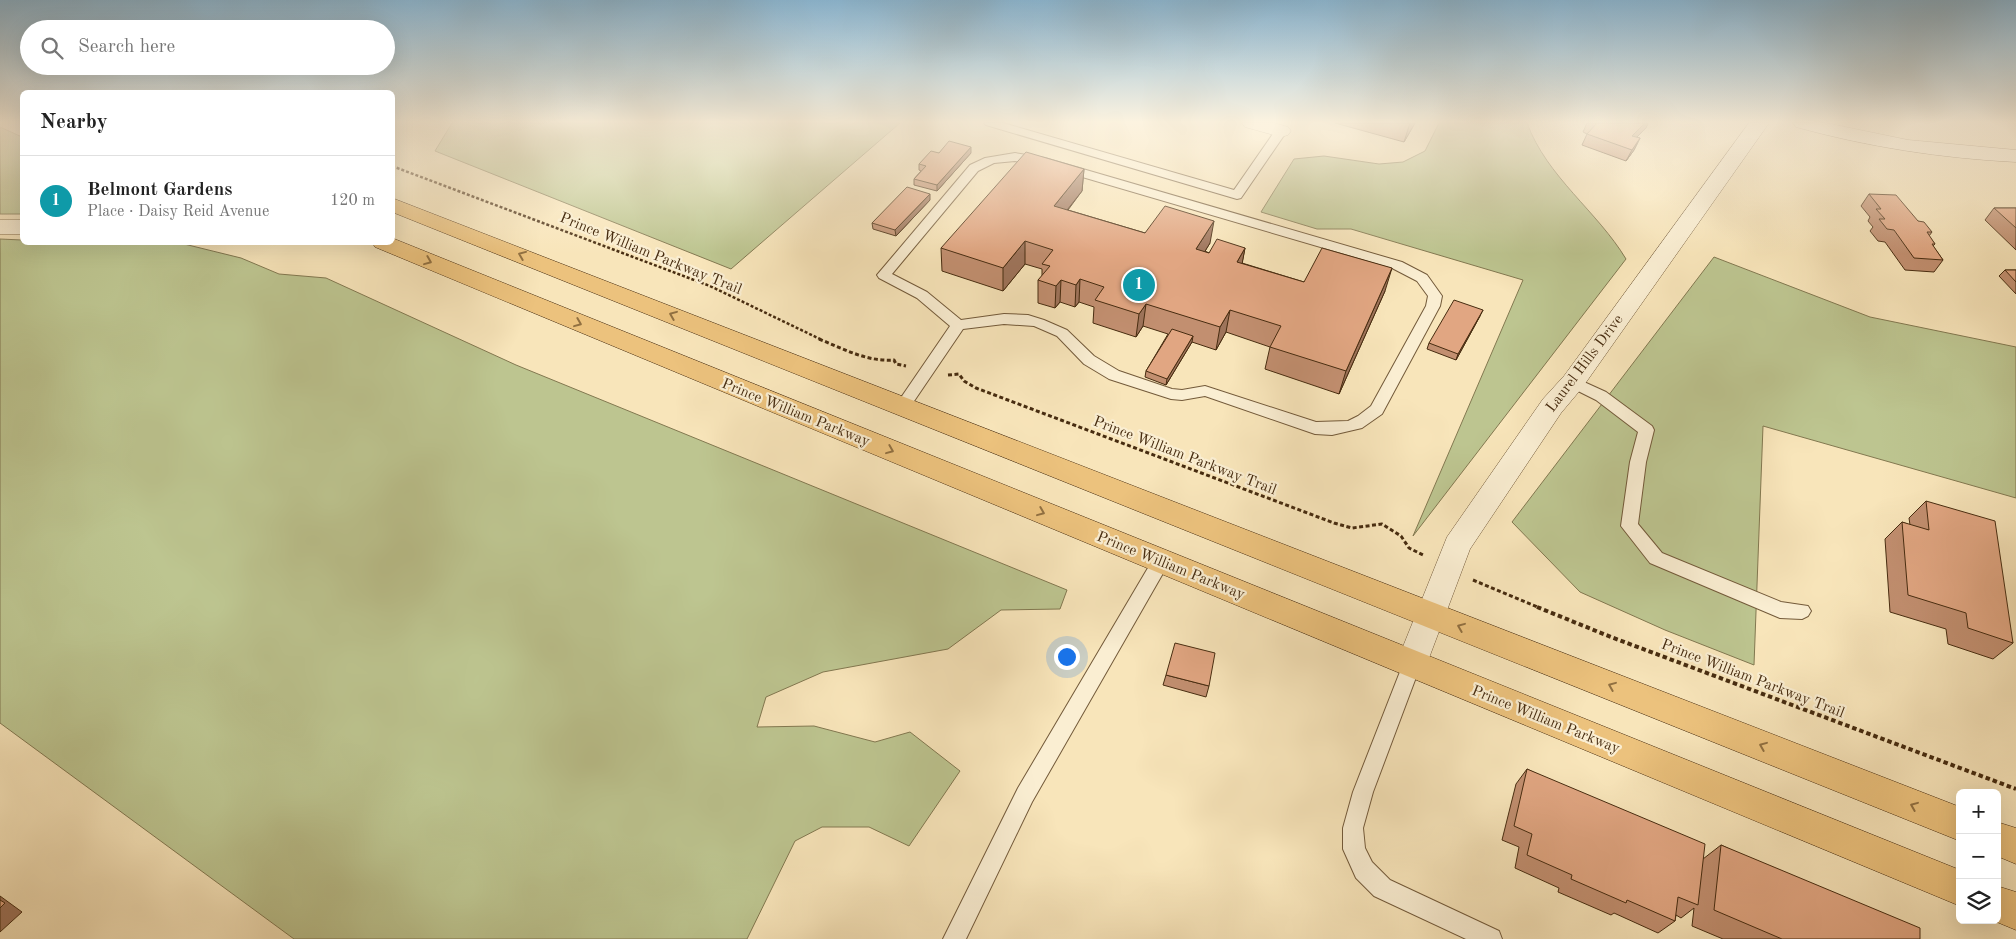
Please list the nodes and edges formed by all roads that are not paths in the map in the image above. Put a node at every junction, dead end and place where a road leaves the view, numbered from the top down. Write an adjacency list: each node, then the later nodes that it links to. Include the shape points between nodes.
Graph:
1 (976, 167): 10 (lane, via 884,275 922,295)
2 (1064, 167): 10 (lane, via 1397,265 1422,278 1435,296 1434,306 1377,410 1358,424 1325,429 1205,391 1171,394 1114,375 1089,360 1062,333 1039,323 1004,319)
3 (1149, 167): 4 (lane, via 1237,195)
4 (1256, 167)
5 (1728, 167): 11 (street, Laurel Hills Drive)
6 (395, 205): 12 (highway, one-way to 6)
7 (0, 227): 8 (street)
8 (20, 227)
9 (390, 245): 13 (highway, Prince William Parkway, one-way to 13)
10 (958, 325): 12 (lane)
11 (1573, 382): 14 (lane, via 1601,396 1646,430 1629,526 1656,558 1780,610); 15 (street, Laurel Hills Drive, via 1552,406 1457,545)
12 (903, 406): 15 (highway)
13 (1161, 561): 16 (highway, Prince William Parkway); 23 (lane, via 1025,795)
14 (1802, 611)
15 (1431, 615): 16 (street, Laurel Hills Drive); 17 (highway, one-way to 15)
16 (1412, 664): 20 (highway, Prince William Parkway); 24 (lane, via 1363,792 1353,828 1354,849 1364,870 1382,888)
17 (1956, 822)
18 (2001, 840): 19 (highway)
19 (2016, 846)
20 (1956, 886)
21 (2001, 905): 22 (highway)
22 (2016, 911)
23 (954, 939)
24 (1491, 939)

